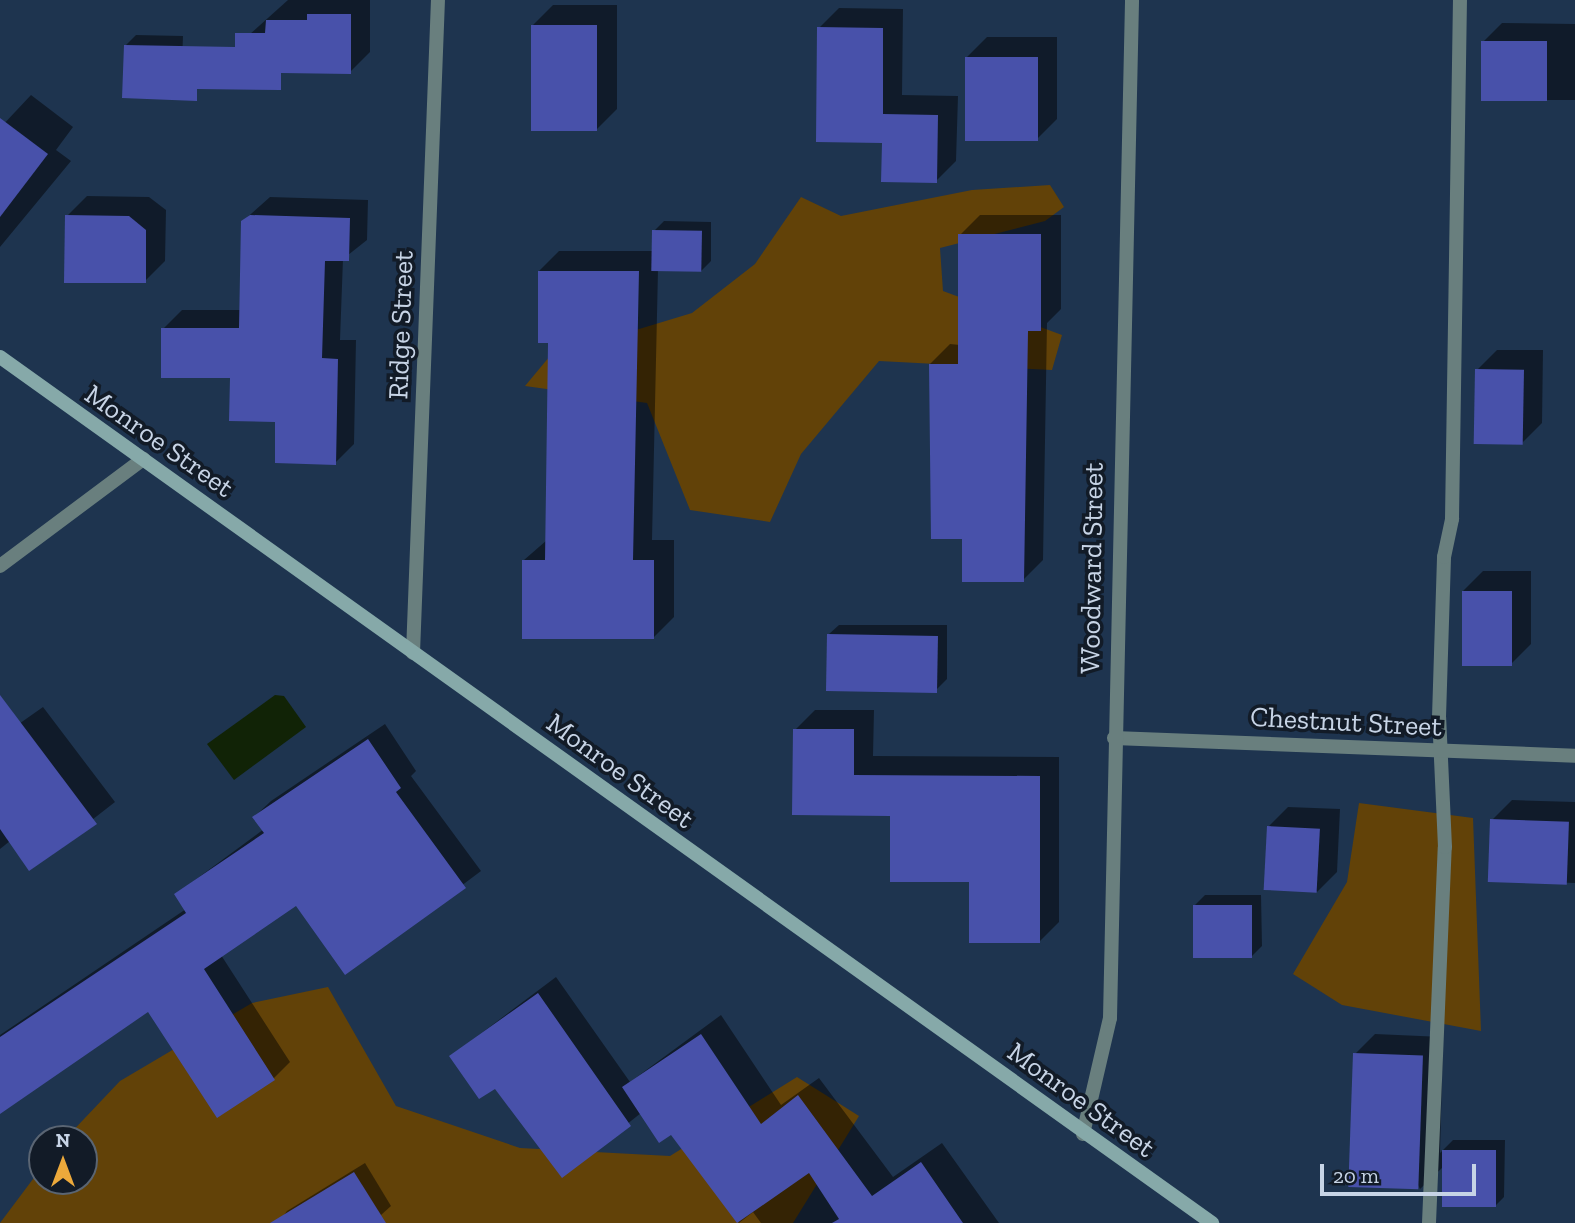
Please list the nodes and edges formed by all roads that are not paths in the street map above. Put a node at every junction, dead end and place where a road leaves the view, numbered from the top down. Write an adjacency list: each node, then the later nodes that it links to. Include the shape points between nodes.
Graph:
1 (438, 0): 7 (street, Ridge Street)
2 (1132, 0): 8 (street, Woodward Street)
3 (1460, 0): 9 (street)
4 (0, 357): 5 (main road, Monroe Street)
5 (143, 460): 6 (street); 7 (main road, Monroe Street)
6 (0, 566)
7 (413, 653): 11 (main road, Monroe Street)
8 (1114, 738): 9 (street, Chestnut Street); 11 (street, Woodward Street, via 1110,1018)
9 (1443, 751): 10 (street, Chestnut Street); 13 (street, via 1446,847)
10 (1575, 756)
11 (1083, 1134): 12 (main road, Monroe Street)
12 (1212, 1223)
13 (1429, 1223)

